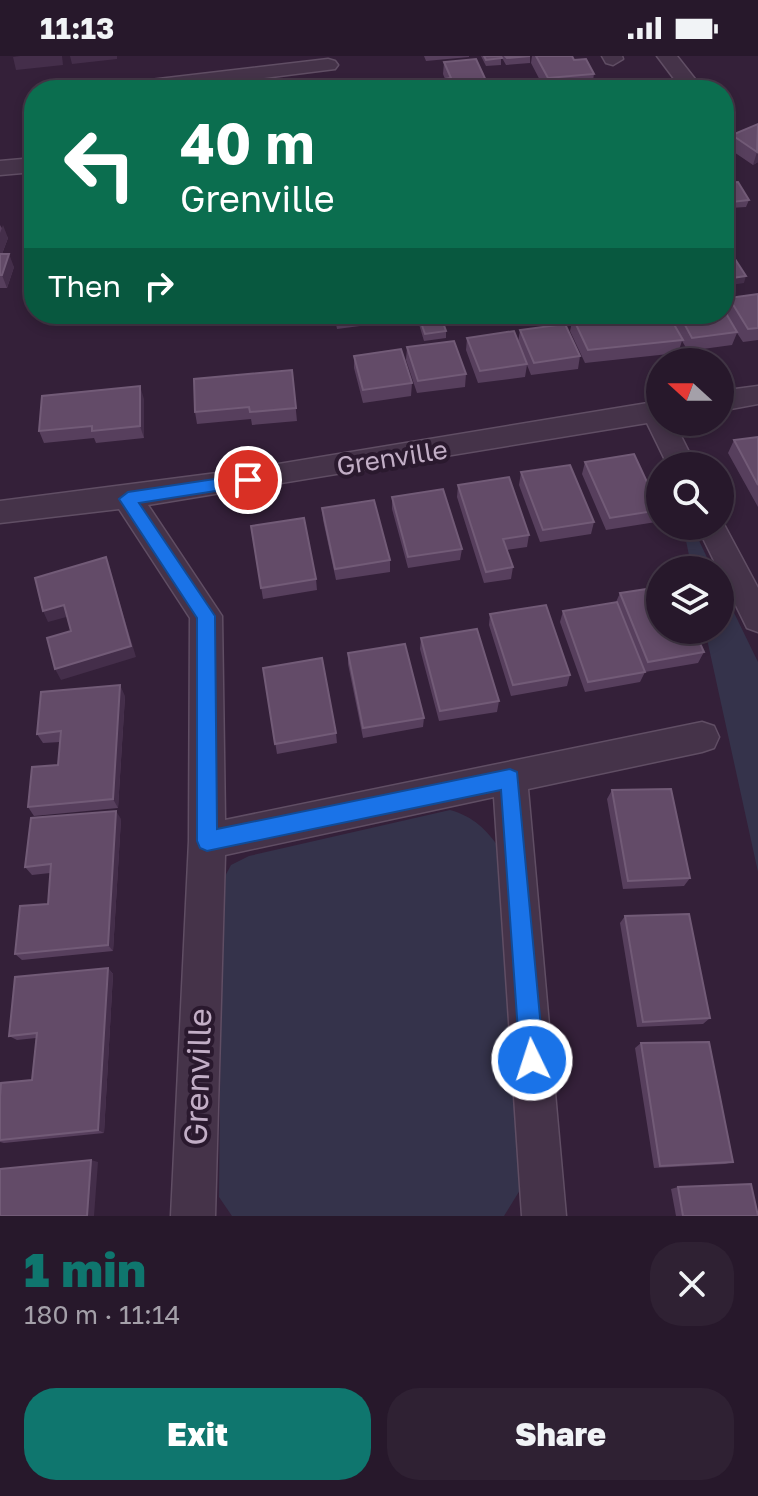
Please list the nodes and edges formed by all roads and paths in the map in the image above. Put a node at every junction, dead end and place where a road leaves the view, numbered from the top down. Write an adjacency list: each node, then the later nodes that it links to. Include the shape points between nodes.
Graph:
1 (667, 56): 5 (street)
2 (333, 60): 3 (street); 4 (street)
3 (188, 80)
4 (314, 80)
5 (685, 80)
6 (24, 166): 7 (street)
7 (0, 168)
8 (758, 395): 9 (street)
9 (734, 399)
10 (646, 414): 11 (street, Grenville)
11 (128, 499): 12 (street, Grenville); 17 (street, Grenville, via 206,616)
12 (0, 512)
13 (719, 540): 14 (street)
14 (758, 619)
15 (702, 737): 16 (street)
16 (510, 779): 17 (street); 19 (street)
17 (207, 841): 18 (street, Grenville)
18 (193, 1216)
19 (544, 1216)

